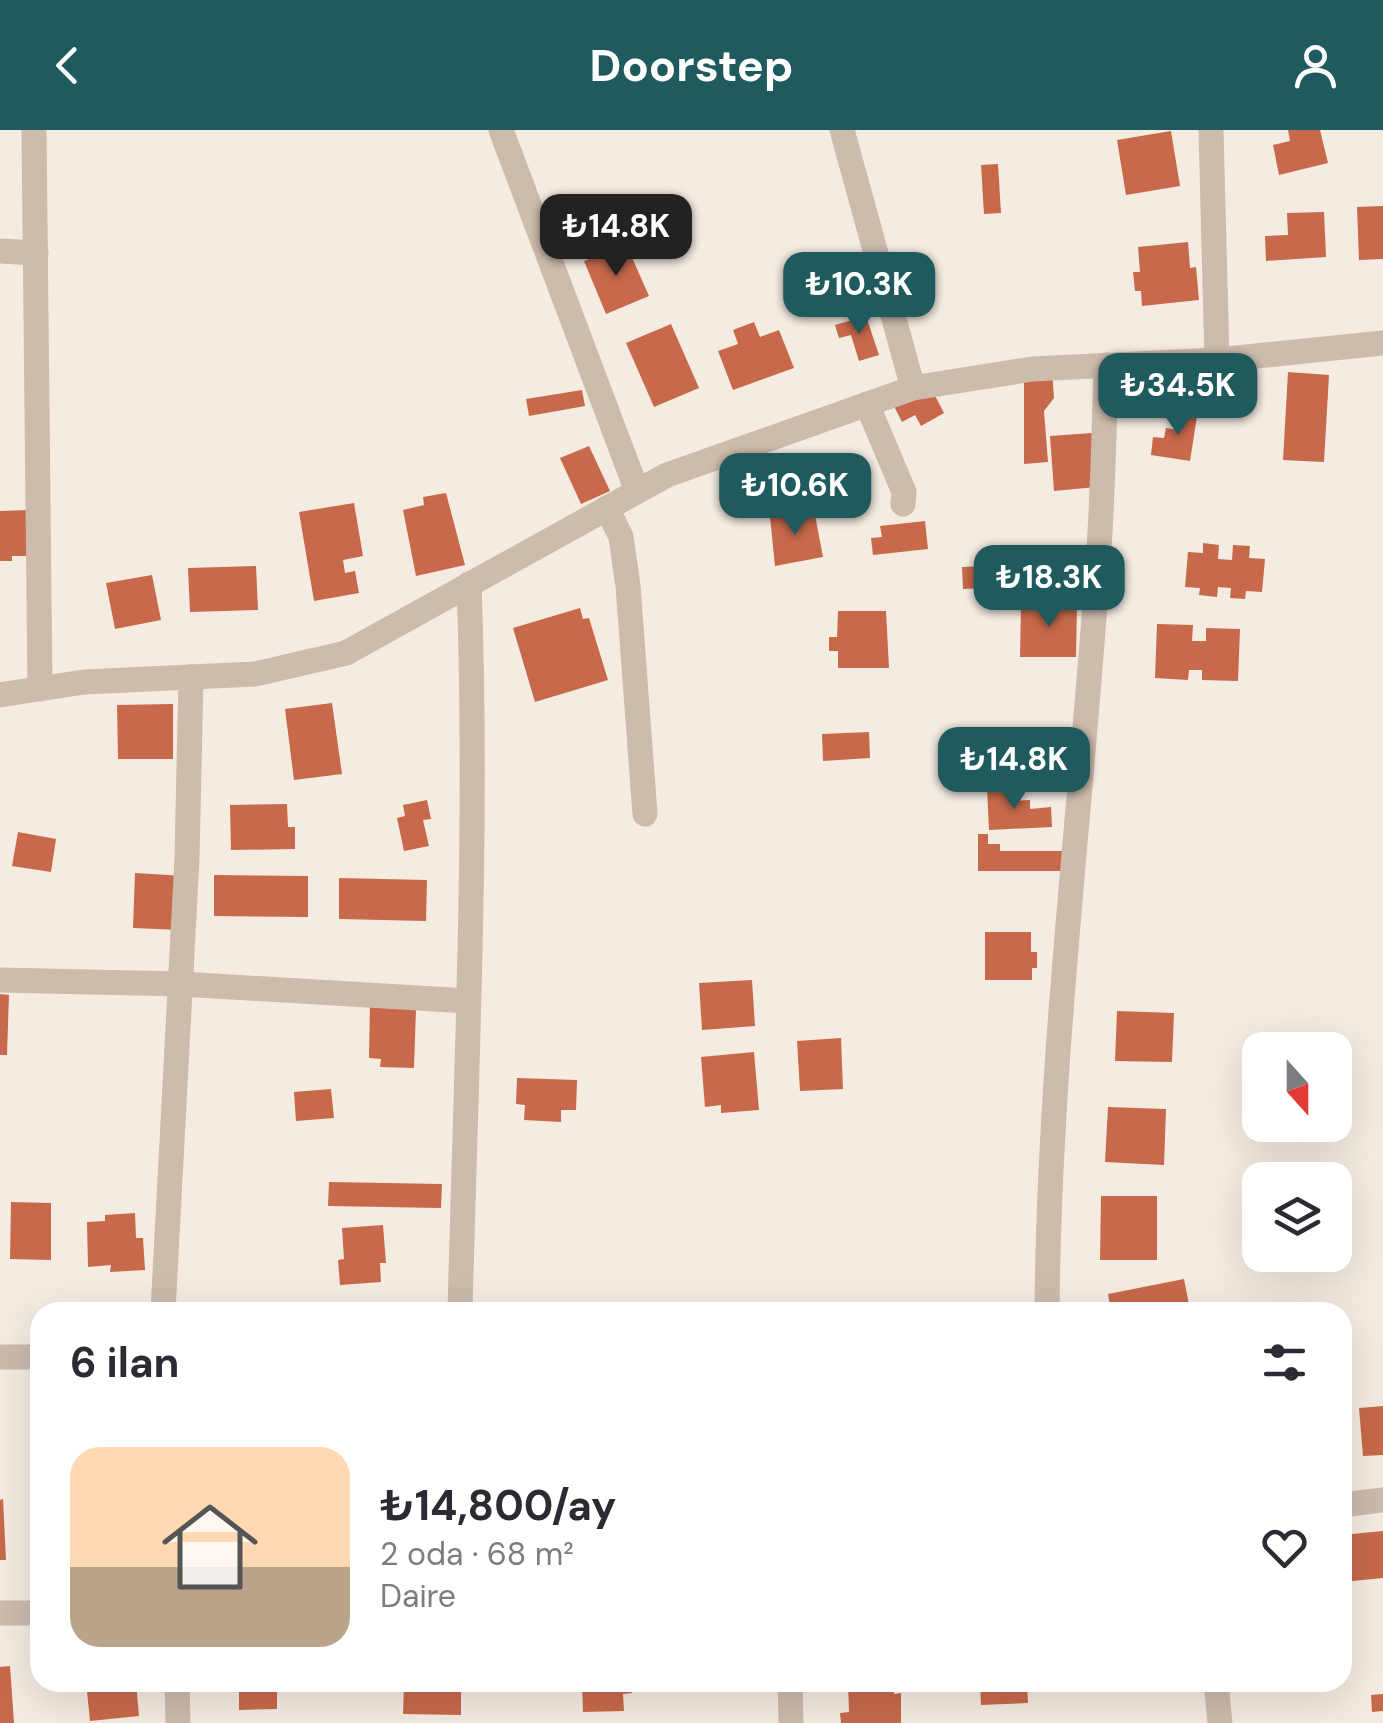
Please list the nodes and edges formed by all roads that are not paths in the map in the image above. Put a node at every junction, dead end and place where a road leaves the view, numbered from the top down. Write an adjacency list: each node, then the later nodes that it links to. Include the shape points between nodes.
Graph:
1 (34, 130): 6 (street)
2 (501, 130): 12 (street)
3 (842, 130): 10 (street)
4 (1212, 130): 8 (street)
5 (0, 251): 6 (street)
6 (36, 253): 17 (street)
7 (1383, 343): 8 (street)
8 (1217, 360): 9 (street)
9 (1106, 365): 10 (street); 25 (street, via 1098,560 1062,982)
10 (913, 388): 11 (street)
11 (866, 404): 12 (street); 13 (street, via 904,492)
12 (637, 490): 14 (street)
13 (903, 504)
14 (607, 508): 15 (street); 19 (street, via 621,537 628,586)
15 (470, 584): 16 (street, via 346,653 255,674); 22 (street)
16 (192, 677): 17 (street); 21 (street)
17 (40, 689): 18 (street)
18 (0, 695)
19 (645, 814)
20 (0, 980): 21 (street)
21 (181, 984): 22 (street); 23 (street)
22 (468, 1001): 24 (street)
23 (165, 1302)
24 (460, 1302)
25 (1047, 1302)
26 (0, 1357): 27 (street)
27 (30, 1358)
28 (1383, 1500): 29 (street)
29 (1352, 1504)
30 (0, 1613): 31 (street)
31 (30, 1613)
32 (177, 1692): 35 (street)
33 (790, 1692): 36 (street)
34 (1217, 1692): 37 (street)
35 (178, 1723)
36 (791, 1723)
37 (1220, 1723)

